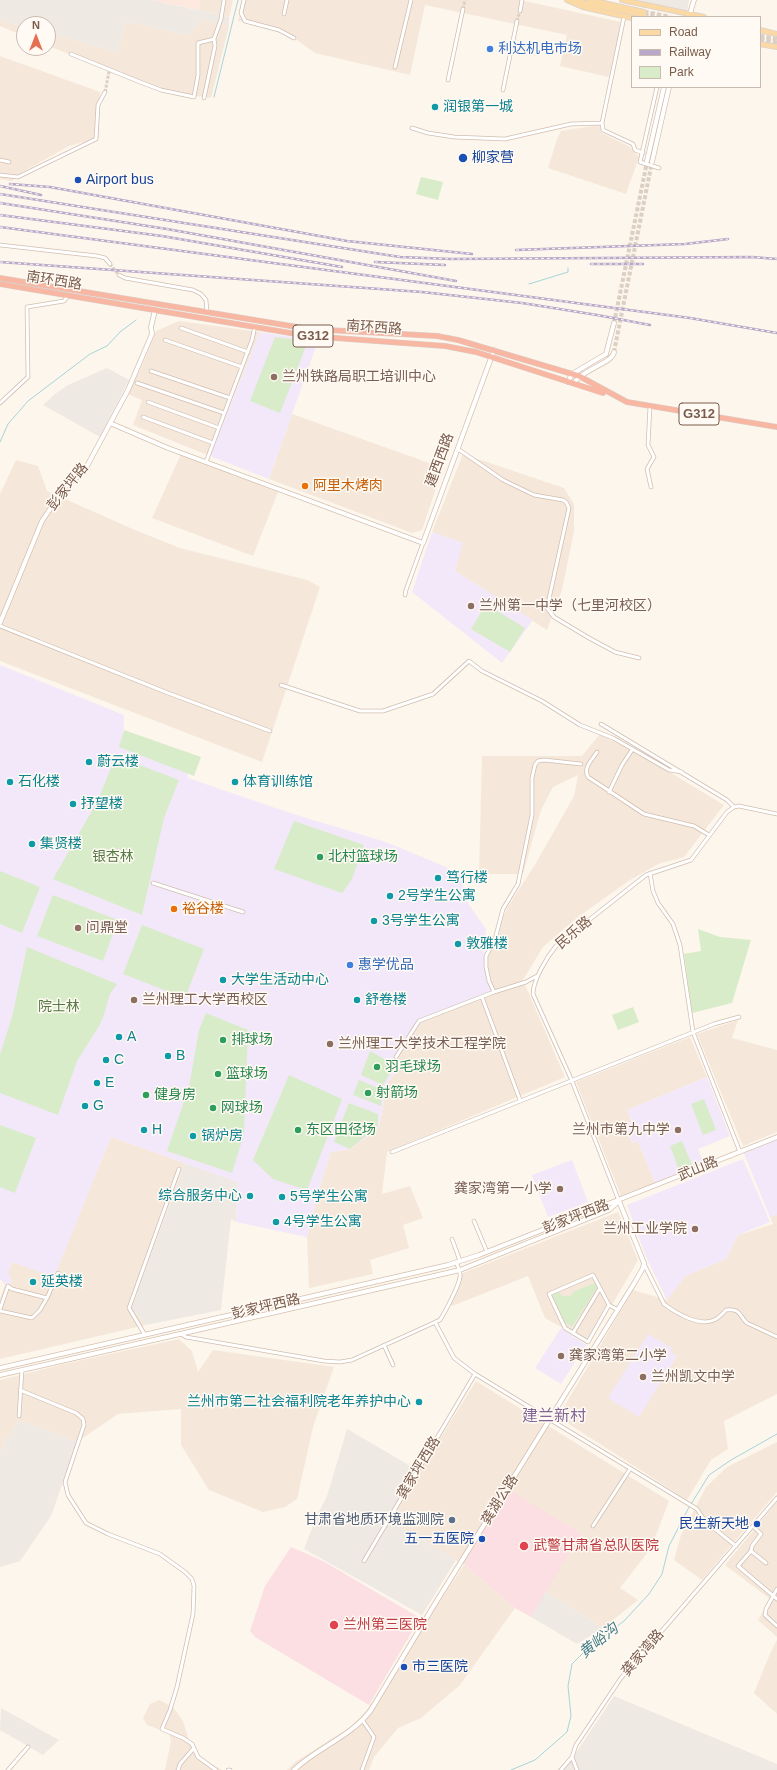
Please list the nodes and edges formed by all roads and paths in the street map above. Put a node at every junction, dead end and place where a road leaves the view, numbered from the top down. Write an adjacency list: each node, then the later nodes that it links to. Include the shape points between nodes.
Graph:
1 (224, 0): 22 (street)
2 (244, 0): 21 (street, via 241,13 245,21 279,30)
3 (287, 0): 13 (street)
4 (411, 0): 26 (street)
5 (522, 0): 12 (street)
6 (567, 0): 16 (main road)
7 (571, 0): 8 (main road, via 644,13)
8 (590, 0)
9 (622, 0): 14 (main road)
10 (694, 0): 15 (main road)
11 (463, 9): 27 (street)
12 (520, 11)
13 (284, 14)
14 (680, 14): 15 (main road)
15 (689, 15)
16 (624, 17): 17 (main road); 34 (street)
17 (631, 18)
18 (518, 21): 31 (street)
19 (761, 30): 20 (main road)
20 (777, 34)
21 (294, 38)
22 (214, 39): 25 (street, via 198,42 198,75 194,97 161,90); 33 (street, via 215,46)
23 (761, 44): 24 (main road)
24 (777, 47)
25 (71, 54)
26 (395, 67)
27 (448, 80)
28 (657, 88): 36 (street)
29 (664, 88): 38 (main road)
30 (669, 88): 40 (main road)
31 (503, 90)
32 (105, 92): 42 (street, via 98,105 96,139 18,177)
33 (204, 98)
34 (602, 123): 35 (street, via 571,124 505,139 454,137); 36 (street, via 603,130 633,144 634,150)
35 (412, 128)
36 (644, 153): 41 (street, via 640,162)
37 (0, 160): 39 (street)
38 (647, 161)
39 (9, 162)
40 (652, 162)
41 (660, 168)
42 (0, 175)
43 (0, 245): 44 (street, via 97,256 105,258)
44 (110, 264)
45 (120, 275): 50 (street, via 196,291 206,300)
46 (0, 278): 50 (highway, 南环西路 / G312)
47 (0, 284): 48 (highway, 南环西路 / G312)
48 (68, 296): 49 (highway, 南环西路 / G312); 70 (street, via 64,301 27,308 28,377)
49 (154, 310): 53 (highway, 南环西路 / G312); 74 (main road, 彭家坪路, via 152,334 145,353)
50 (207, 312): 51 (highway, 南环西路 / G312)
51 (256, 321): 53 (street); 56 (highway, 南环西路 / G312, via 309,329 437,336)
52 (614, 323): 62 (main road, via 606,354)
53 (255, 327): 57 (street); 59 (highway, 南环西路 / G312, via 308,336 445,346 476,352)
54 (182, 328): 57 (street)
55 (165, 340): 60 (street)
56 (494, 350): 59 (main road, 建西西路); 62 (highway, G312)
57 (248, 352): 60 (street)
58 (614, 352): 63 (main road, via 611,358)
59 (491, 358): 64 (highway, 南环西路 / G312); 78 (main road, 建西西路)
60 (242, 367): 67 (street)
61 (151, 371): 67 (street)
62 (572, 374): 63 (highway, G312); 64 (main road)
63 (578, 376): 66 (main road); 68 (highway, G312)
64 (568, 382): 66 (highway, 南环西路 / G312)
65 (137, 383): 72 (street)
66 (574, 383): 68 (highway, 南环西路 / G312)
67 (230, 398): 72 (street)
68 (621, 400): 71 (highway, G312)
69 (148, 402): 76 (street)
70 (0, 403)
71 (650, 406): 75 (highway, G312); 80 (street, via 648,445 654,457 647,469)
72 (224, 413): 76 (street)
73 (142, 417): 77 (street)
74 (110, 422): 79 (main road); 83 (main road, 彭家坪路, via 83,472 66,487 42,521)
75 (777, 427)
76 (219, 428): 77 (street)
77 (213, 443): 79 (street)
78 (458, 449): 81 (main road, 建西西路); 84 (street, via 503,480 534,494 566,502 568,508 547,608 554,617 589,638 615,652)
79 (206, 462): 81 (main road)
80 (651, 487)
81 (423, 543): 82 (street)
82 (405, 595)
83 (0, 624): 87 (street, via 168,693)
84 (639, 658)
85 (281, 685): 88 (street, via 360,711 383,711 433,694 469,661 482,671 542,701 580,725 612,738)
86 (601, 724): 91 (street)
87 (270, 731)
88 (632, 750): 91 (street, via 669,770); 92 (street)
89 (597, 752): 92 (street, via 586,767 586,772 588,777)
90 (581, 764): 100 (street, via 544,760 538,761 535,765 532,778 532,815 518,884 503,909 495,939 486,956 489,981)
91 (682, 772): 93 (street, via 728,800)
92 (609, 792): 95 (street, via 644,814 694,826)
93 (734, 807): 94 (street); 95 (street, 民乐路)
94 (777, 814)
95 (709, 835): 96 (street, 民乐路, via 690,860)
96 (650, 873): 99 (street, 民乐路, via 556,946); 103 (street, via 656,897 673,924 680,945)
97 (153, 883): 98 (street)
98 (243, 912)
99 (538, 976): 100 (street); 105 (street, 民乐路, via 533,994)
100 (494, 992): 101 (street)
101 (482, 997): 104 (street, via 419,1021); 106 (street)
102 (739, 1017): 103 (street)
103 (693, 1032): 105 (street); 109 (street)
104 (396, 1058)
105 (572, 1081): 106 (street); 111 (street, 民乐路)
106 (520, 1100): 108 (street)
107 (777, 1137): 109 (main road, 武山路)
108 (392, 1152)
109 (740, 1152): 111 (main road, 武山路)
110 (179, 1169): 127 (street, via 129,1308)
111 (619, 1201): 114 (main road, 彭家坪西路); 116 (main road); 117 (main road, 彭家坪西路, via 609,1210)
112 (474, 1221): 114 (street)
113 (452, 1239): 115 (street)
114 (487, 1252): 115 (main road, 彭家坪西路)
115 (458, 1262): 117 (street); 127 (main road, 彭家坪西路)
116 (644, 1263): 123 (main road, 龚湖公路); 128 (street, via 662,1301 670,1308 692,1320 706,1322 718,1318 726,1310 738,1311 748,1323)
117 (460, 1270): 124 (street, via 460,1278 444,1314); 126 (main road, 彭家坪西路)
118 (58, 1273): 120 (street)
119 (600, 1288): 121 (street); 125 (street); 125 (street, via 593,1275 550,1294 566,1328)
120 (47, 1298): 122 (street, via 32,1318); 122 (street, via 12,1290 8,1286)
121 (609, 1306): 123 (street); 125 (street, via 588,1342)
122 (0, 1310)
123 (618, 1310): 137 (main road, 龚湖公路)
124 (435, 1322): 129 (street); 133 (street, via 454,1358)
125 (573, 1333)
126 (181, 1334): 129 (street, via 288,1355 340,1362 352,1360); 132 (main road, 彭家坪西路)
127 (145, 1335): 131 (main road, 彭家坪西路)
128 (777, 1337)
129 (384, 1345): 130 (street)
130 (393, 1365)
131 (0, 1368)
132 (22, 1370): 134 (main road, 彭家坪西路); 135 (street)
133 (475, 1374): 137 (street); 144 (street, 龚家坪西路)
134 (0, 1376)
135 (20, 1390): 136 (street); 152 (street, via 76,1413 83,1419 84,1425 65,1482 68,1495 86,1523 160,1554 192,1579 193,1614 177,1687 162,1729 183,1738)
136 (18, 1416)
137 (550, 1420): 138 (street); 150 (main road, 龚湖公路)
138 (630, 1470): 140 (street); 142 (street, via 697,1509 705,1521)
139 (777, 1499): 141 (street, 龚家湾路)
140 (593, 1526)
141 (753, 1526): 142 (street, 龚家湾路); 143 (street, via 761,1534)
142 (736, 1546): 153 (street, 龚家湾路, via 621,1678 576,1745)
143 (751, 1551): 145 (street); 147 (street, via 738,1566)
144 (364, 1561)
145 (766, 1564)
146 (777, 1589): 147 (street)
147 (772, 1595): 148 (street); 149 (street, via 765,1615)
148 (777, 1599)
149 (777, 1626)
150 (363, 1721): 157 (main road, 龚湖公路); 158 (street, via 374,1737)
151 (28, 1747): 154 (street)
152 (194, 1748): 155 (street); 156 (street, via 198,1758)
153 (572, 1757): 159 (street, 龚家湾路); 160 (street)
154 (8, 1770)
155 (178, 1770)
156 (216, 1770)
157 (294, 1770)
158 (362, 1770)
159 (561, 1770)
160 (577, 1770)

